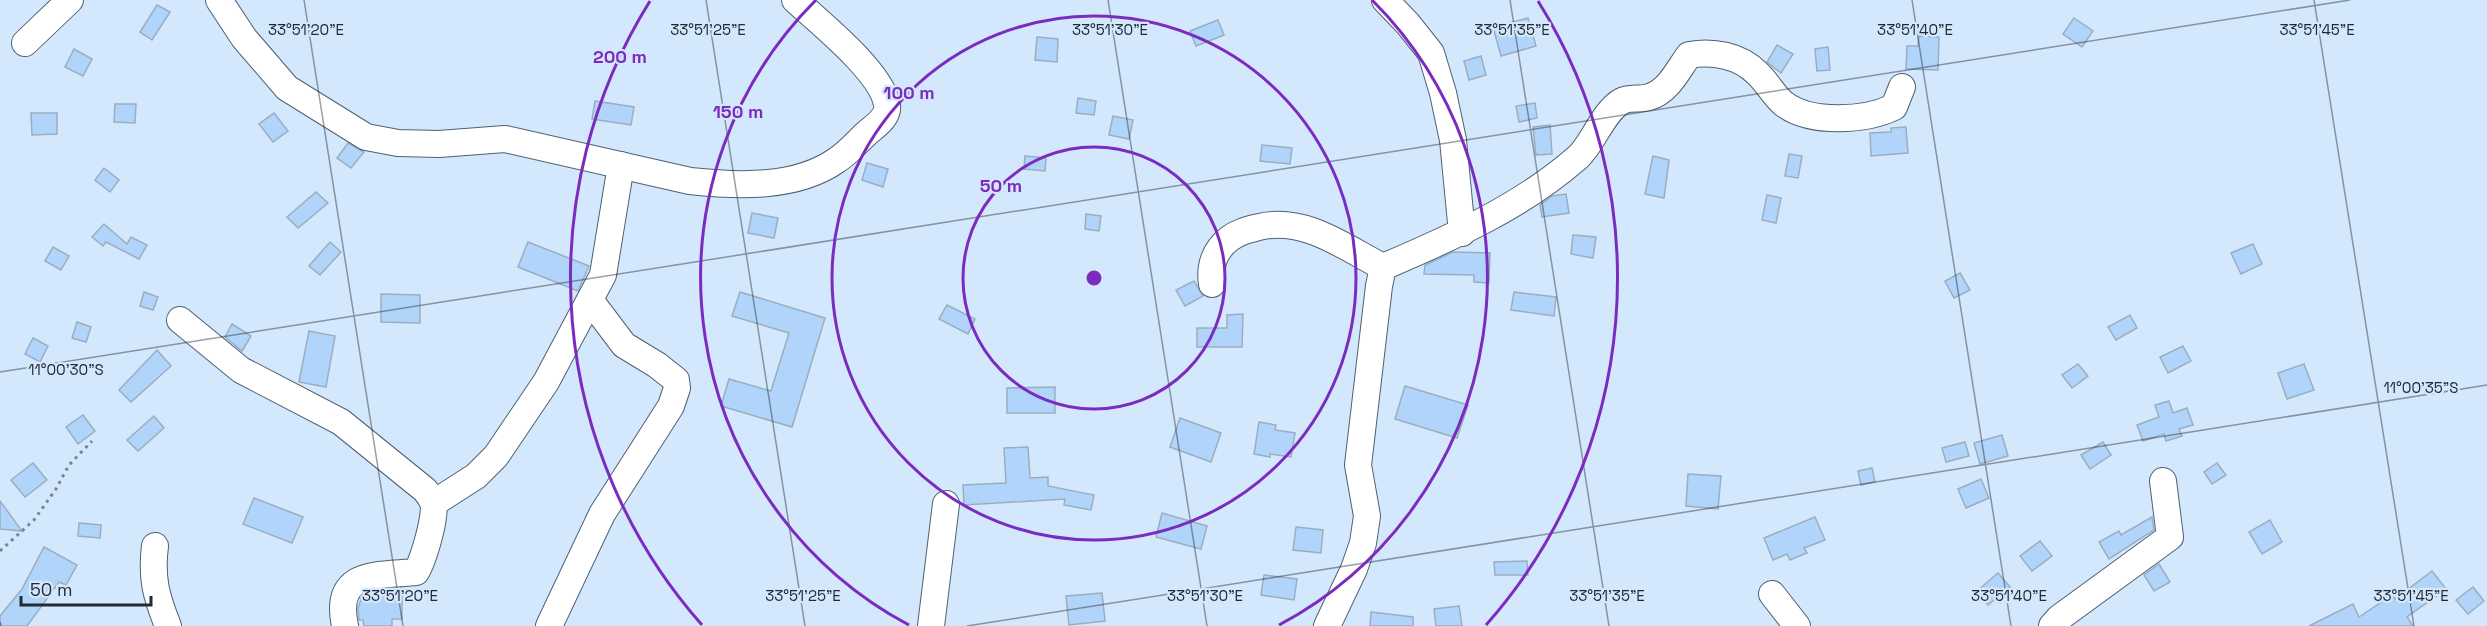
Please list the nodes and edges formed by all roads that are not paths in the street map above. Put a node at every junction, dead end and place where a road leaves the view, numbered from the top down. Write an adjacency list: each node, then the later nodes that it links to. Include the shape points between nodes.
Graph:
1 (70, 0): 5 (street)
2 (219, 0): 7 (street, via 244,38 287,88 366,137 439,144 505,139)
3 (795, 0): 7 (street, via 865,67 884,92 888,108 884,118 837,160 799,177 759,184 719,184)
4 (1385, 0): 8 (street, via 1431,53 1453,140)
5 (25, 43)
6 (1902, 87): 8 (street, via 1894,107 1881,113 1832,118 1797,113 1741,60 1716,53 1689,55 1664,90 1650,97 1622,101 1601,123 1580,156 1546,184)
7 (621, 165): 11 (street, via 603,275)
8 (1462, 233): 9 (street)
9 (1383, 267): 10 (street, via 1314,231 1273,224 1238,233 1219,247 1210,271); 22 (street, via 1358,465 1367,516 1363,543)
10 (1212, 284)
11 (590, 300): 14 (street, via 546,382 496,456 476,476); 20 (street, via 624,345 676,380 677,388 671,406 602,514)
12 (180, 320): 14 (street, via 242,370 341,422 426,490)
13 (2163, 481): 24 (street, via 2170,537)
14 (434, 503): 19 (street, via 422,564 416,572 369,576 354,583 341,603)
15 (946, 504): 21 (street)
16 (154, 546): 18 (street, via 156,595)
17 (1772, 594): 23 (street)
18 (168, 626)
19 (345, 626)
20 (549, 626)
21 (931, 626)
22 (1327, 626)
23 (1797, 626)
24 (2052, 626)

